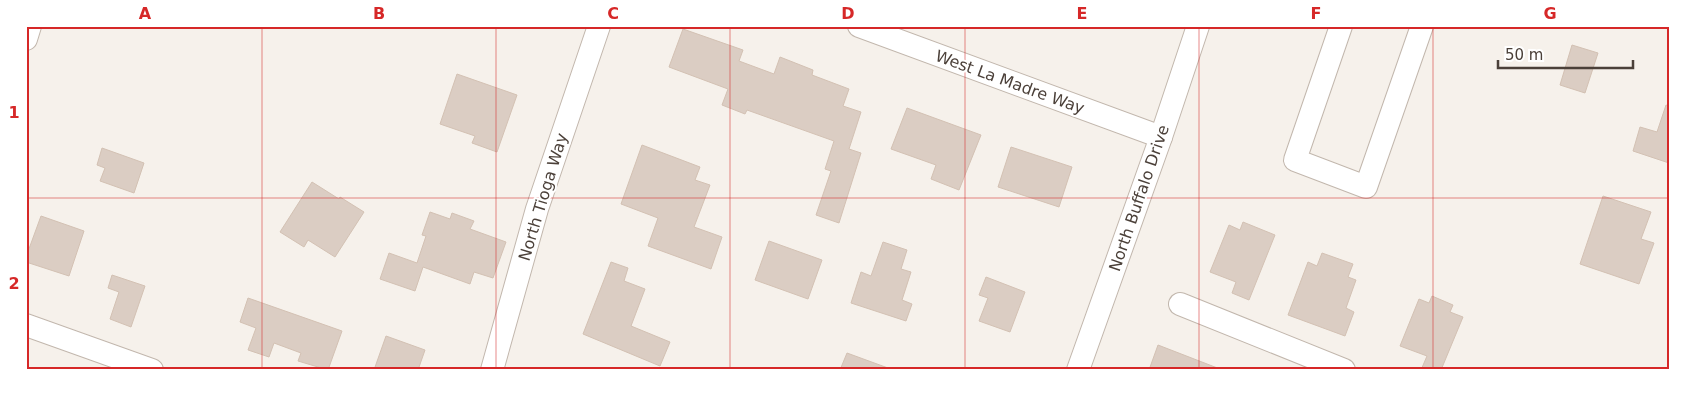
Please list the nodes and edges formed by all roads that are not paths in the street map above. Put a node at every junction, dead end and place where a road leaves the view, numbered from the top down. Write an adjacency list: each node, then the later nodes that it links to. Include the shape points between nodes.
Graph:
1 (30, 26): 7 (street)
2 (599, 26): 12 (street, North Tioga Way, via 537,209)
3 (859, 26): 8 (street, West La Madre Way)
4 (1198, 26): 8 (street, North Buffalo Drive)
5 (1341, 26): 6 (street, via 1295,160 1366,187)
6 (1422, 26)
7 (26, 39)
8 (1161, 137): 13 (street, North Buffalo Drive)
9 (1180, 304): 14 (street)
10 (26, 325): 11 (street)
11 (152, 370)
12 (492, 370)
13 (1078, 370)
14 (1344, 370)

